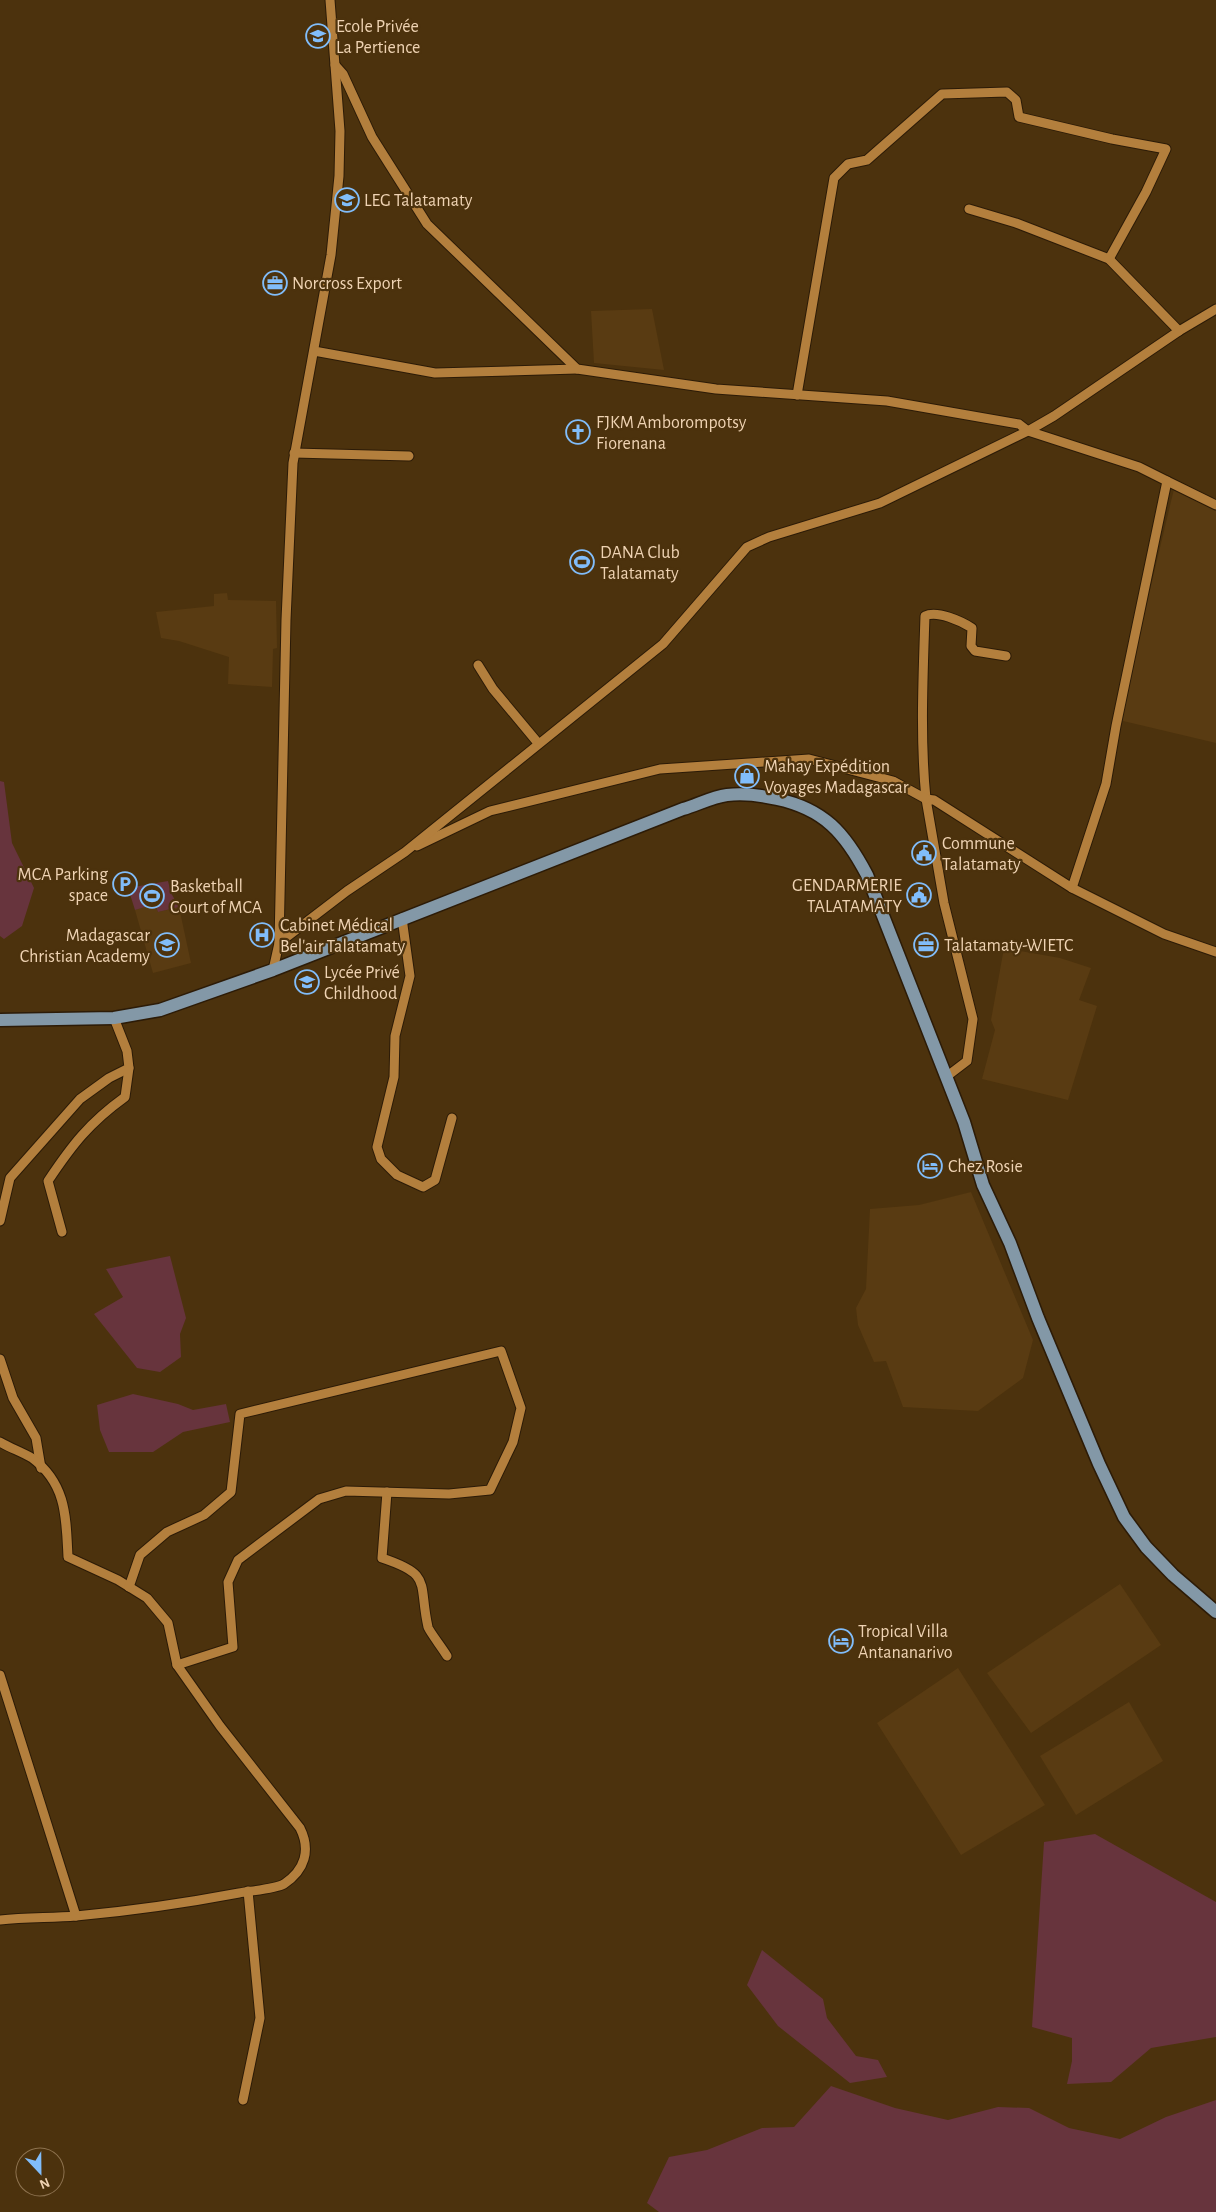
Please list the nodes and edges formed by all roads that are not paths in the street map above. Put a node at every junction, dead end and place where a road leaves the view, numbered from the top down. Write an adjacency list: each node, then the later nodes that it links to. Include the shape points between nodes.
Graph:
1 (330, 0): 2 (street)
2 (335, 65): 7 (street, via 340,131 339,176 331,255); 8 (street, via 343,74 372,137 427,224)
3 (969, 209): 4 (street)
4 (1108, 259): 6 (street); 9 (street, via 1166,149 1020,118 1016,100 1008,92 942,94 867,160 848,164 834,178)
5 (1216, 309): 6 (street)
6 (1180, 331): 10 (street)
7 (314, 351): 8 (street, via 435,372); 11 (street)
8 (577, 369): 9 (street, via 716,389)
9 (797, 395): 10 (street, via 887,401 1019,424)
10 (1028, 431): 13 (street, via 1139,467); 17 (street, via 880,503 769,537 747,547 663,644)
11 (294, 453): 12 (street); 22 (street, via 286,620)
12 (409, 456)
13 (1167, 481): 14 (street); 20 (street, via 1106,784)
14 (1216, 505)
15 (1006, 656): 18 (street, via 975,651 971,646 972,628 966,624 941,615 925,616 922,658)
16 (478, 664): 17 (street, via 493,689)
17 (538, 743): 19 (street)
18 (926, 799): 19 (street, via 893,781 809,759 660,769 490,811); 20 (street, via 934,800); 28 (street, via 944,903 973,1019 966,1061)
19 (405, 852): 22 (street, via 347,891)
20 (1072, 888): 23 (street, via 1164,934)
21 (402, 918): 24 (main road); 28 (main road, via 683,809 726,796 758,795 798,803 825,818 860,862 885,917); 29 (street, via 410,976 395,1036 394,1077 377,1147 381,1159 397,1175 423,1187 429,1184 435,1180)
22 (279, 944): 24 (street)
23 (1216, 952)
24 (272, 970): 25 (main road, via 160,1010)
25 (114, 1018): 26 (main road); 27 (street, via 127,1051)
26 (0, 1020)
27 (129, 1068): 30 (street, via 80,1099 10,1178); 31 (street, via 125,1097 103,1113 71,1146 48,1181)
28 (946, 1077): 37 (main road, via 983,1185 1124,1517 1146,1547 1173,1575)
29 (452, 1118)
30 (0, 1221)
31 (62, 1232)
32 (0, 1359): 34 (street, via 13,1398 36,1438)
33 (0, 1442): 34 (street, via 32,1459)
34 (41, 1468): 36 (street, via 56,1484 66,1512 68,1557)
35 (388, 1492): 36 (street, via 449,1494 490,1490 513,1442 521,1408 501,1351 240,1414 231,1492 204,1515 167,1532 140,1555); 38 (street, via 382,1558 407,1566 420,1578 429,1630); 39 (street, via 346,1491 319,1499 238,1560 228,1582 233,1647)
36 (129, 1587): 39 (street, via 147,1598 168,1623)
37 (1216, 1612)
38 (447, 1656)
39 (177, 1666): 41 (street, via 306,1839 307,1851 297,1872 283,1885)
40 (0, 1675): 42 (street)
41 (248, 1891): 42 (street); 44 (street, via 260,2018)
42 (76, 1916): 43 (street)
43 (0, 1920)
44 (243, 2100)

